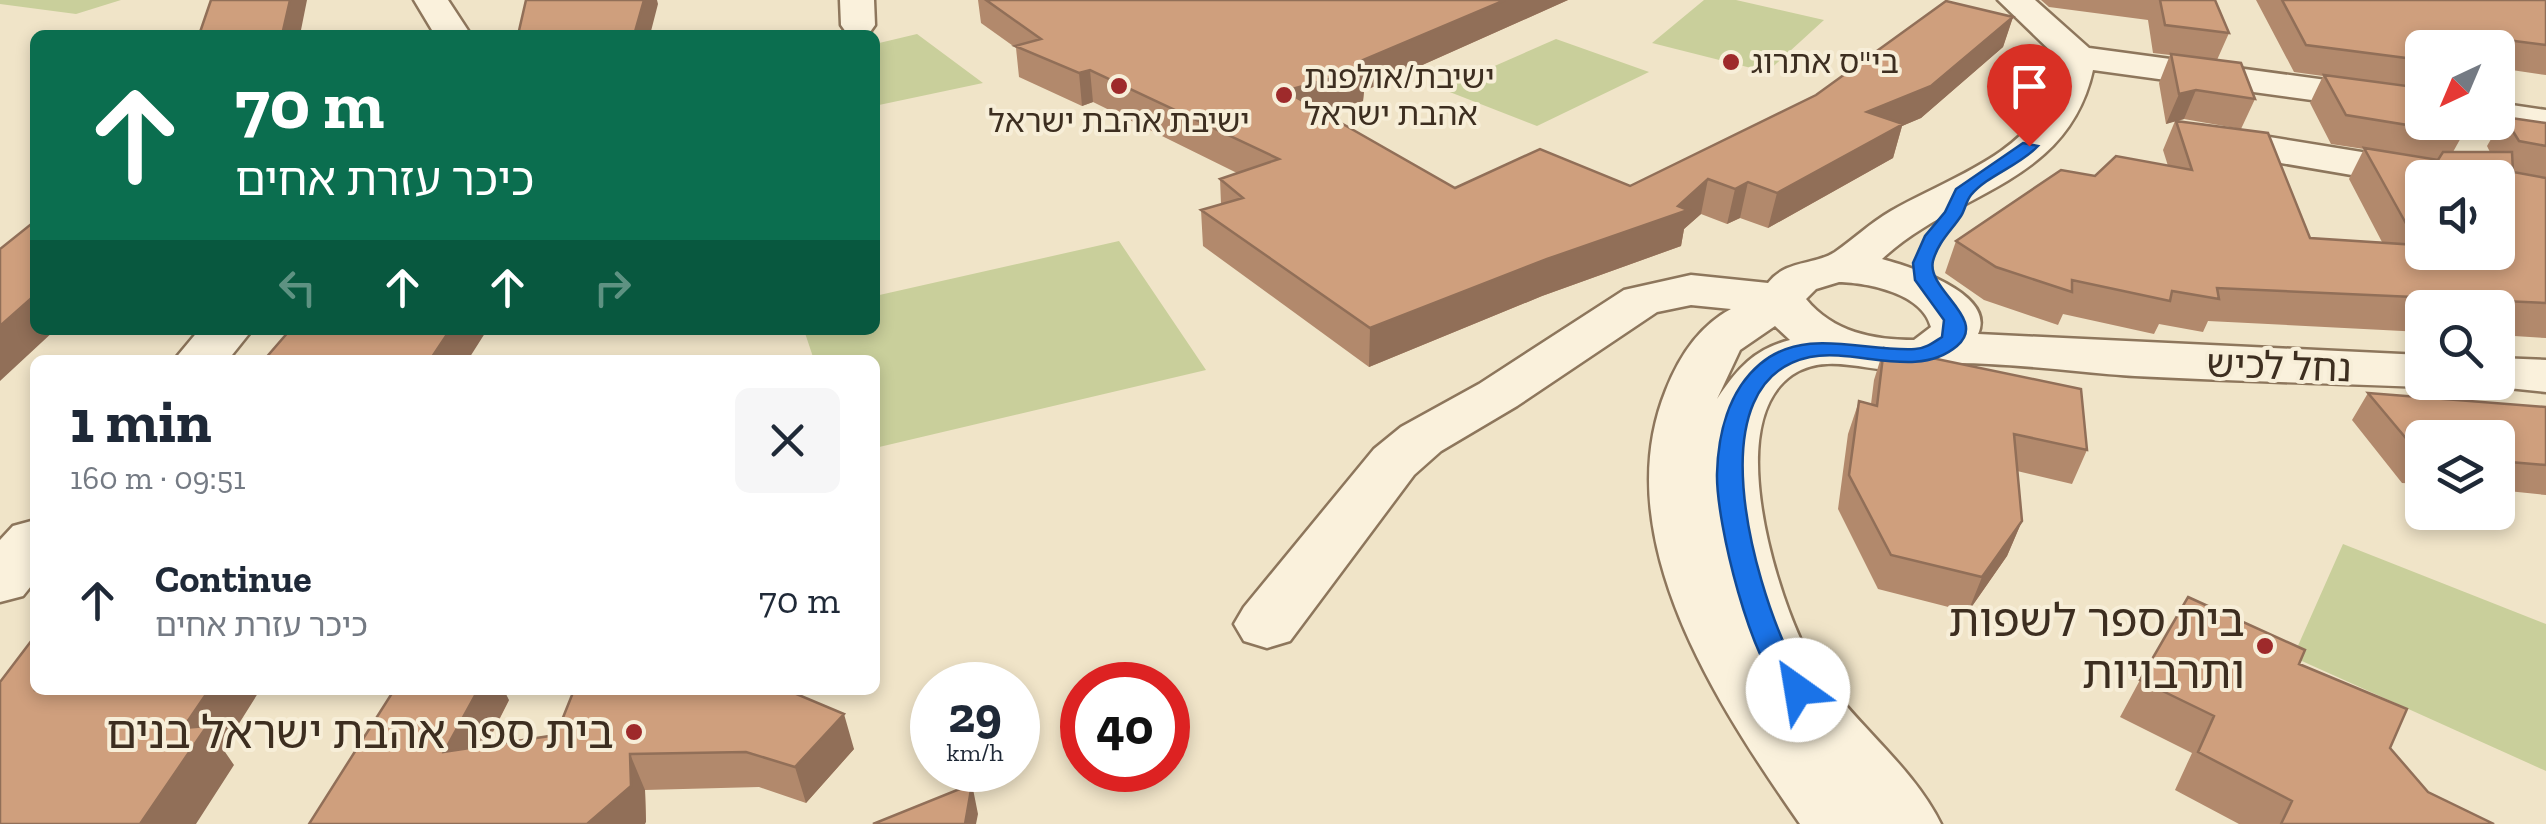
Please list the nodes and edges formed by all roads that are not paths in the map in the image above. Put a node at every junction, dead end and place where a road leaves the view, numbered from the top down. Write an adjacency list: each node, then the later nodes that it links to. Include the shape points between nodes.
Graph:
1 (430, 0): 3 (street)
2 (2015, 0): 4 (street)
3 (450, 30)
4 (2078, 57): 5 (street); 10 (street, via 2064,108 2050,127)
5 (2405, 102)
6 (2515, 117): 7 (street)
7 (2546, 122)
8 (2183, 135): 9 (street)
9 (2405, 161)
10 (1962, 193): 11 (street, via 1864,245); 13 (street, via 1922,263)
11 (1844, 269): 12 (street, via 1800,278); 13 (street, via 1896,277)
12 (1782, 299): 15 (street, via 1800,323); 22 (street, via 1691,290 1641,300 1394,462); 23 (street, via 1722,338 1700,376 1680,439 1679,514 1697,586 1802,770)
13 (1942, 317): 15 (street, via 1914,356); 17 (street, נחל לכיש, via 2136,360)
14 (222, 335): 16 (street)
15 (1846, 348): 24 (street, via 1784,358 1738,407 1732,504 1776,658 1843,756)
16 (204, 355)
17 (2405, 370)
18 (2515, 375): 19 (street)
19 (2546, 376)
20 (30, 547): 21 (street)
21 (0, 580)
22 (1267, 624)
23 (1843, 824)
24 (1902, 824)

